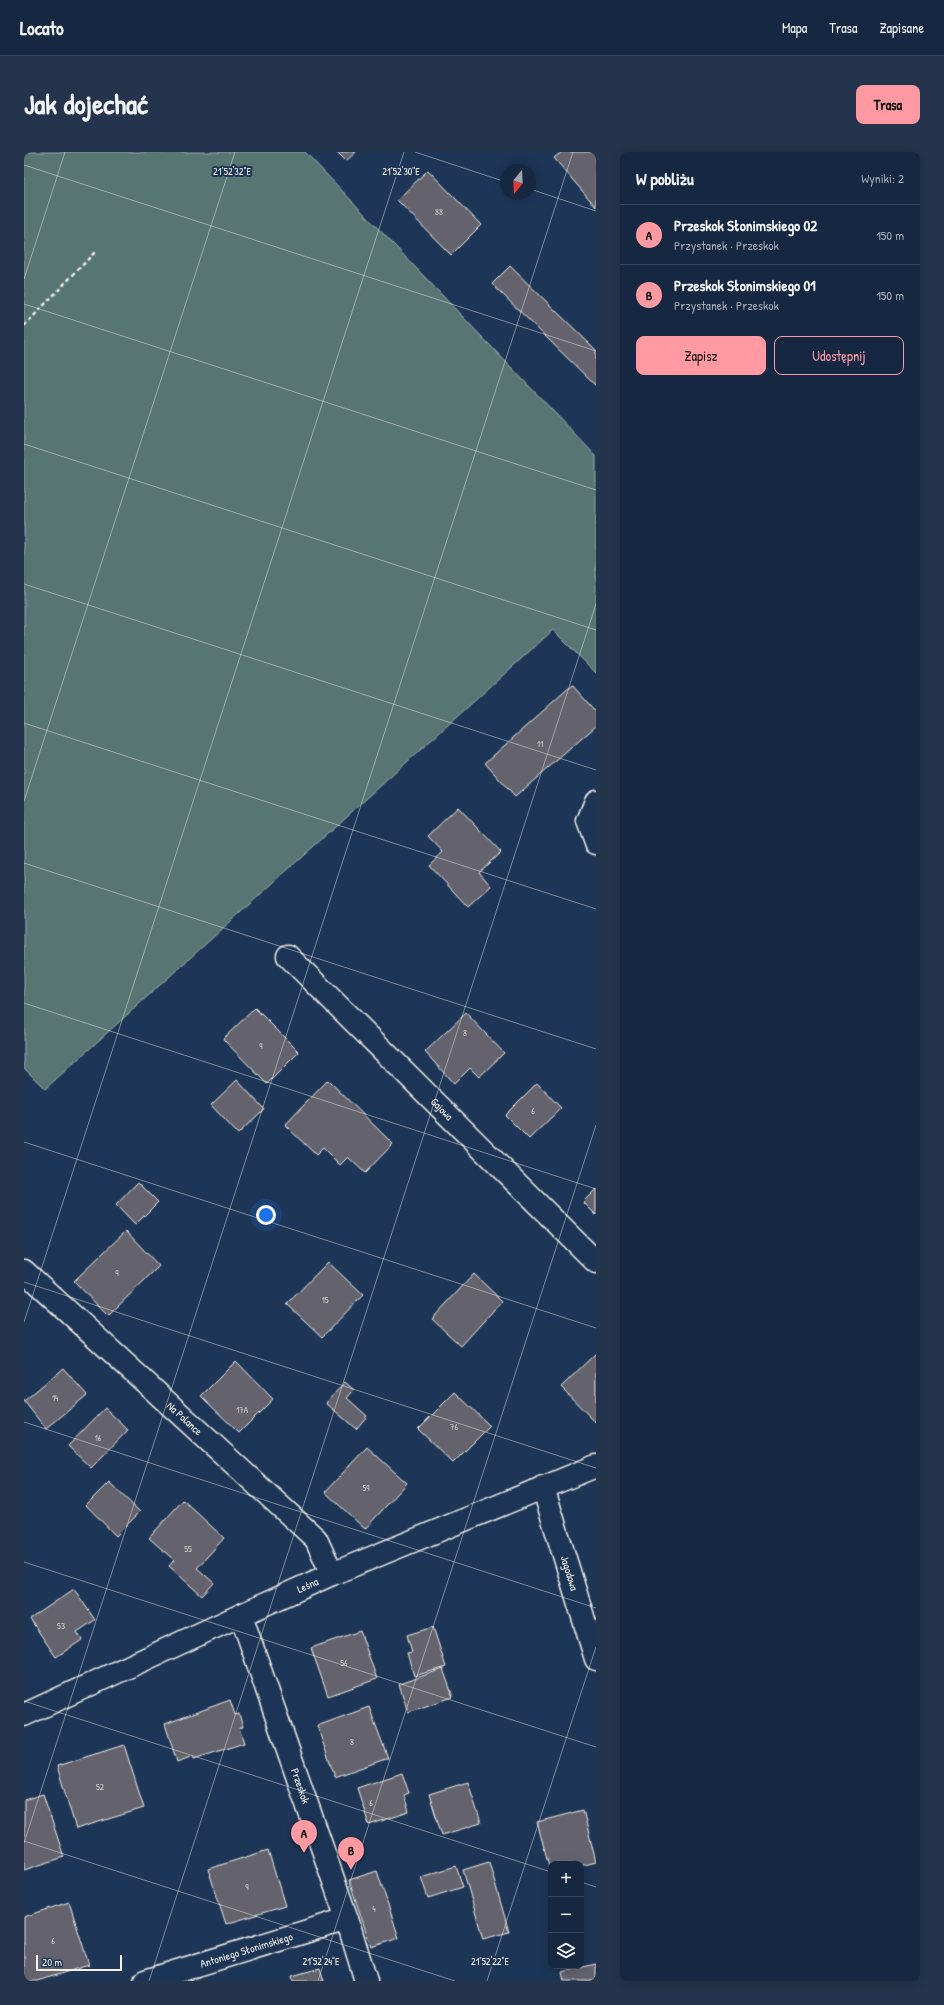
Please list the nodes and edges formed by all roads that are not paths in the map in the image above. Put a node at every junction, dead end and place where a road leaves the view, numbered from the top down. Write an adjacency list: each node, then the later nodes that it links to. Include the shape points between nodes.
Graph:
1 (596, 801): 2 (street, via 588,821)
2 (596, 843)
3 (288, 956): 4 (street, Gajowa)
4 (596, 1262)
5 (24, 1271): 8 (street, Na Polance, via 316,1539)
6 (596, 1466): 7 (street, Leśna)
7 (543, 1487): 8 (street, Leśna); 10 (street, Jagodowa)
8 (332, 1574): 9 (street, Leśna)
9 (241, 1615): 11 (street, Leśna); 12 (street, Przeskok)
10 (596, 1659)
11 (24, 1715)
12 (347, 1919): 13 (street, Antoniego Słonimskiego); 14 (street, Przeskok)
13 (145, 1981)
14 (366, 1981)

